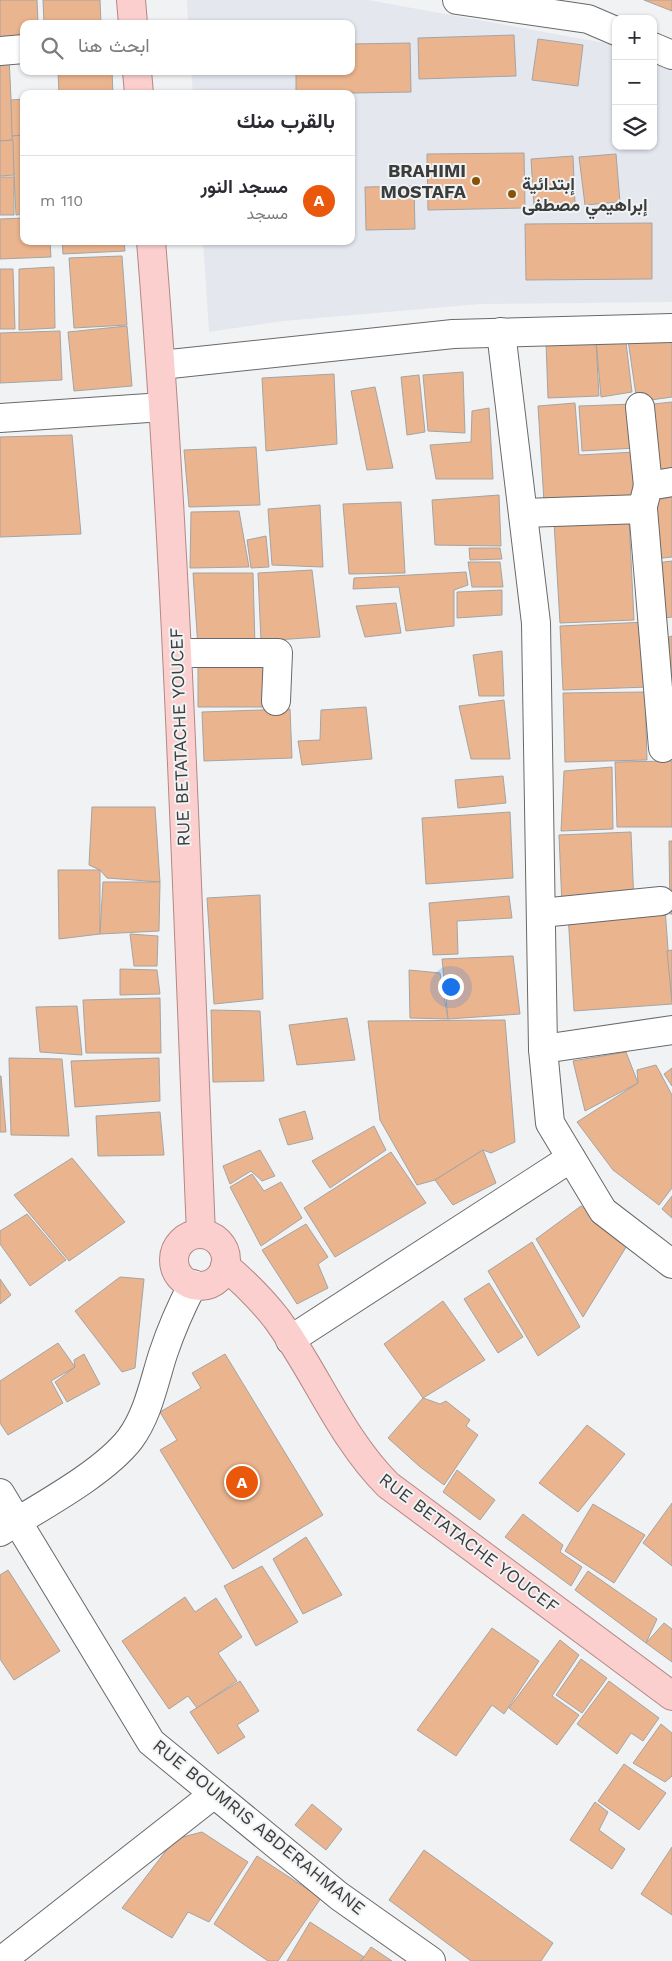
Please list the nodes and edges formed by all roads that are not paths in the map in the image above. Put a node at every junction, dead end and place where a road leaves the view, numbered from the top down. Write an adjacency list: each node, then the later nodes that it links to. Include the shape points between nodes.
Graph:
1 (132, 0): 3 (main road)
2 (456, 0): 4 (street, via 588,19)
3 (133, 20)
4 (612, 29)
5 (657, 49): 8 (street)
6 (20, 50): 7 (street)
7 (0, 52)
8 (672, 55)
9 (137, 75): 10 (main road)
10 (139, 90)
11 (151, 245): 14 (main road, RUE BETATACHE YOUCEF)
12 (672, 328): 13 (street)
13 (501, 332): 14 (street, via 453,334); 19 (street)
14 (161, 365): 15 (main road, RUE BETATACHE YOUCEF)
15 (163, 407): 17 (street); 21 (main road, RUE BETATACHE YOUCEF)
16 (640, 407): 18 (street)
17 (0, 418)
18 (654, 492): 19 (street); 20 (street)
19 (523, 513): 25 (street, via 536,623)
20 (662, 628): 23 (street)
21 (177, 653): 22 (street, via 278,653); 29 (main road, RUE BETATACHE YOUCEF)
22 (276, 700)
23 (663, 748)
24 (661, 901): 25 (street)
25 (541, 913): 27 (street)
26 (672, 1030): 27 (street)
27 (543, 1049): 28 (street, via 550,1123)
28 (571, 1158): 30 (street, via 603,1211); 33 (street)
29 (201, 1234): 31 (main road, via 218,1241 224,1248); 32 (main road, via 184,1240 175,1255 178,1273)
30 (672, 1264)
31 (225, 1266): 32 (main road, via 221,1276 213,1282 203,1286); 33 (main road, RUE BETATACHE YOUCEF, via 261,1300)
32 (193, 1284): 35 (street, via 169,1338 141,1421 131,1438 101,1467)
33 (290, 1340): 36 (main road, RUE BETATACHE YOUCEF, via 359,1453 388,1485)
34 (0, 1493): 35 (street, RUE BOUMRIS ABDERAHMANE)
35 (8, 1526): 37 (street, RUE BOUMRIS ABDERAHMANE, via 151,1742)
36 (672, 1696)
37 (214, 1794): 38 (street); 39 (street, RUE BOUMRIS ABDERAHMANE, via 339,1896)
38 (1, 1961)
39 (431, 1961)

